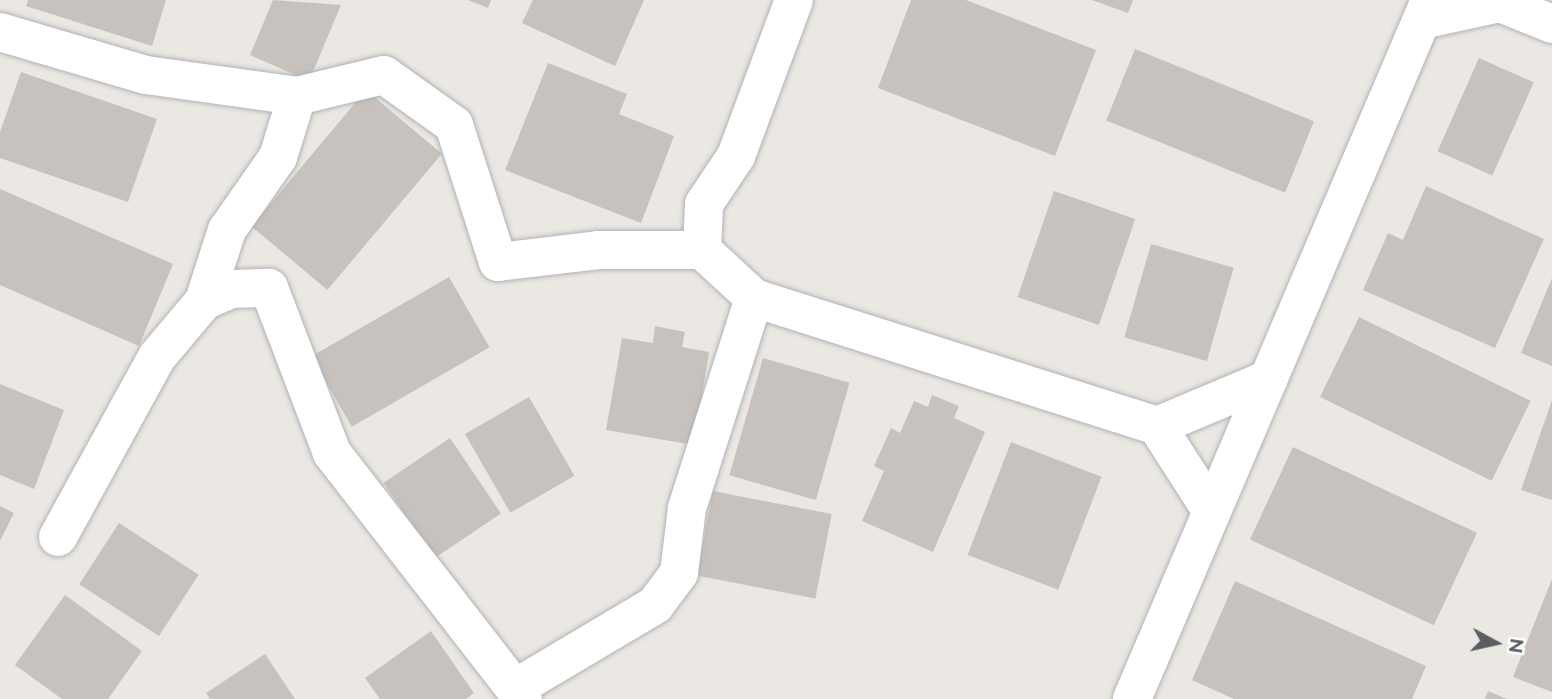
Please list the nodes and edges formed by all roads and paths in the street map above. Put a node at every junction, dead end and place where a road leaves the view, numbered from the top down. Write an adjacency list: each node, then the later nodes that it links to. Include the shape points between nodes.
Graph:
1 (793, 0): 6 (street, via 736,156 704,204)
2 (1426, 10): 3 (street, via 1500,3); 9 (street)
3 (1552, 24)
4 (0, 32): 5 (street, via 146,75)
5 (297, 96): 6 (street, via 384,75 454,125 498,262 598,250); 8 (street, via 278,157 227,230)
6 (702, 250): 7 (street)
7 (754, 298): 10 (street); 13 (street, via 687,508 679,573 655,605)
8 (204, 301): 12 (street, via 157,356); 13 (street, via 232,289 268,288 332,453)
9 (1269, 379): 10 (street); 11 (street)
10 (1157, 426): 11 (street)
11 (1212, 510): 14 (street)
12 (58, 537)
13 (520, 693)
14 (1132, 699)

